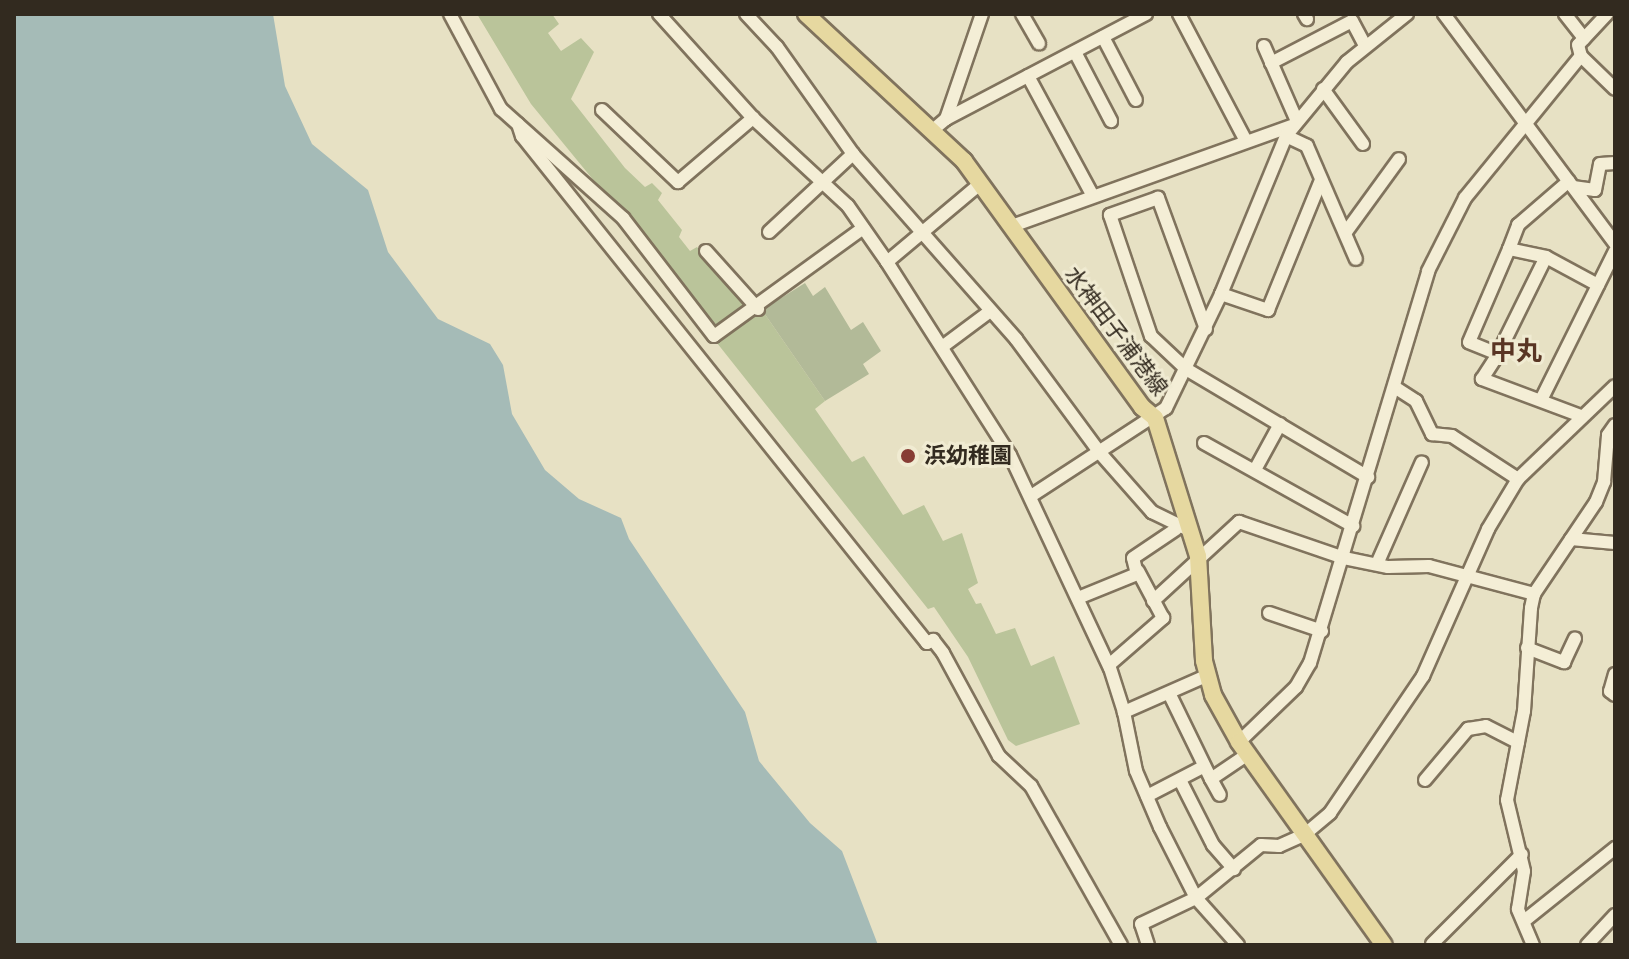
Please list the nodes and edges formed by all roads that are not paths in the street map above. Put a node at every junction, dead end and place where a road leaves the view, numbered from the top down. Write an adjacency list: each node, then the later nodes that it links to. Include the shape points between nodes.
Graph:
1 (450, 14): 29 (street, via 479,72)
2 (659, 14): 26 (street)
3 (746, 14): 34 (street, via 777,47)
4 (807, 14): 30 (main road, 水神田子浦港線)
5 (982, 14): 30 (street)
6 (1022, 14): 15 (street)
7 (1146, 14): 13 (street)
8 (1179, 14): 32 (street)
9 (1407, 14): 16 (street)
10 (1444, 14): 28 (street)
11 (1565, 14): 14 (street)
12 (1607, 14): 14 (street)
13 (1103, 37): 18 (street); 24 (street)
14 (1584, 38): 19 (street, via 1578,45)
15 (1039, 44)
16 (1365, 45): 20 (street, via 1352,21); 22 (street)
17 (1264, 46): 20 (street)
18 (1075, 52): 21 (street); 27 (street)
19 (1581, 56): 23 (street); 28 (street)
20 (1271, 63): 31 (street)
21 (1028, 76): 30 (street); 41 (street)
22 (1323, 89): 31 (street); 33 (street)
23 (1615, 89)
24 (1136, 100)
25 (602, 110): 26 (street, via 678,182)
26 (753, 118): 38 (street)
27 (1111, 121)
28 (1526, 123): 40 (street); 63 (street, via 1465,198 1428,271)
29 (518, 124): 56 (street, via 623,218 714,336); 114 (street, via 522,136 908,620 943,653 999,756 1031,786)
30 (940, 124): 39 (main road, 水神田子浦港線)
31 (1292, 127): 32 (street); 37 (street, via 1307,146); 55 (street)
32 (1246, 141): 41 (street)
33 (1363, 144)
34 (853, 154): 38 (street); 46 (street)
35 (1399, 159): 45 (street)
36 (1615, 163): 40 (street, via 1600,164 1595,190)
37 (1321, 180): 45 (street); 55 (street, via 1268,310)
38 (822, 182): 43 (street); 44 (street)
39 (981, 183): 42 (main road, 水神田子浦港線); 46 (street)
40 (1571, 184): 47 (street); 48 (street, via 1518,225)
41 (1093, 196): 42 (street)
42 (1012, 226): 66 (main road, 水神田子浦港線)
43 (863, 228): 53 (street); 56 (street)
44 (769, 232)
45 (1346, 232): 52 (street)
46 (923, 236): 53 (street); 57 (street)
47 (1615, 243)
48 (1509, 249): 51 (street); 60 (street, via 1469,342)
49 (706, 251): 56 (street)
50 (1615, 251): 54 (street)
51 (1546, 257): 54 (street); 60 (street)
52 (1356, 259)
53 (887, 262): 59 (street)
54 (1598, 285): 64 (street)
55 (1221, 294): 58 (street)
56 (758, 309)
57 (989, 312): 59 (street); 70 (street, via 1016,339)
58 (1206, 329): 61 (street); 61 (street, via 1158,198 1110,215 1151,336)
59 (942, 347): 75 (street)
60 (1498, 354): 64 (street, via 1482,379)
61 (1186, 369): 66 (street); 67 (street)
62 (1615, 386): 65 (street)
63 (1396, 388): 73 (street); 74 (street, via 1416,401 1432,434 1452,436)
64 (1542, 398): 65 (street)
65 (1581, 416): 74 (street)
66 (1155, 418): 70 (street); 77 (main road, 水神田子浦港線)
67 (1280, 424): 72 (street); 73 (street)
68 (1615, 425): 78 (street, via 1608,435 1604,482)
69 (1204, 443): 72 (street, via 1236,463)
70 (1100, 453): 75 (street); 77 (street, via 1152,512)
71 (1422, 462): 82 (street)
72 (1256, 468): 76 (street)
73 (1368, 477): 76 (street)
74 (1518, 479): 84 (street)
75 (1031, 496): 86 (street)
76 (1353, 526): 80 (street)
77 (1182, 530): 81 (main road, 水神田子浦港線); 83 (street, via 1133,558)
78 (1571, 539): 79 (street); 85 (street)
79 (1615, 543)
80 (1344, 558): 81 (street, via 1239,522); 82 (street); 89 (street)
81 (1199, 559): 87 (street); 94 (main road, 水神田子浦港線)
82 (1377, 564): 84 (street, via 1429,566)
83 (1138, 571): 86 (street); 87 (street)
84 (1466, 580): 85 (street); 106 (street, via 1402,711 1330,813)
85 (1534, 594): 91 (street)
86 (1078, 598): 92 (street)
87 (1153, 601): 92 (street, via 1163,618)
88 (1269, 613): 89 (street)
89 (1322, 631): 99 (street, via 1296,687)
90 (1575, 638): 91 (street, via 1564,662)
91 (1527, 648): 98 (street)
92 (1109, 665): 97 (street)
93 (1615, 674): 96 (street, via 1610,691)
94 (1206, 676): 95 (street); 99 (main road, 水神田子浦港線)
95 (1170, 695): 97 (street); 100 (street)
96 (1615, 695)
97 (1124, 712): 105 (street)
98 (1518, 742): 102 (street, via 1486,726 1468,729); 108 (street, via 1507,800)
99 (1240, 750): 101 (street); 106 (main road, 水神田子浦港線)
100 (1203, 767): 101 (street); 103 (street)
101 (1211, 779): 104 (street)
102 (1425, 780)
103 (1181, 782): 105 (street); 109 (street, via 1213,845)
104 (1220, 795)
105 (1147, 796): 110 (street)
106 (1304, 835): 109 (street, via 1279,846 1261,845); 117 (main road, 水神田子浦港線)
107 (1614, 853): 112 (street)
108 (1522, 854): 112 (street, via 1518,909); 113 (street)
109 (1234, 869): 110 (street)
110 (1196, 898): 115 (street, via 1141,924); 116 (street)
111 (1615, 915): 119 (street)
112 (1524, 921): 118 (street)
113 (1432, 944)
114 (1121, 945)
115 (1148, 945)
116 (1238, 945)
117 (1384, 945)
118 (1533, 945)
119 (1587, 945)

